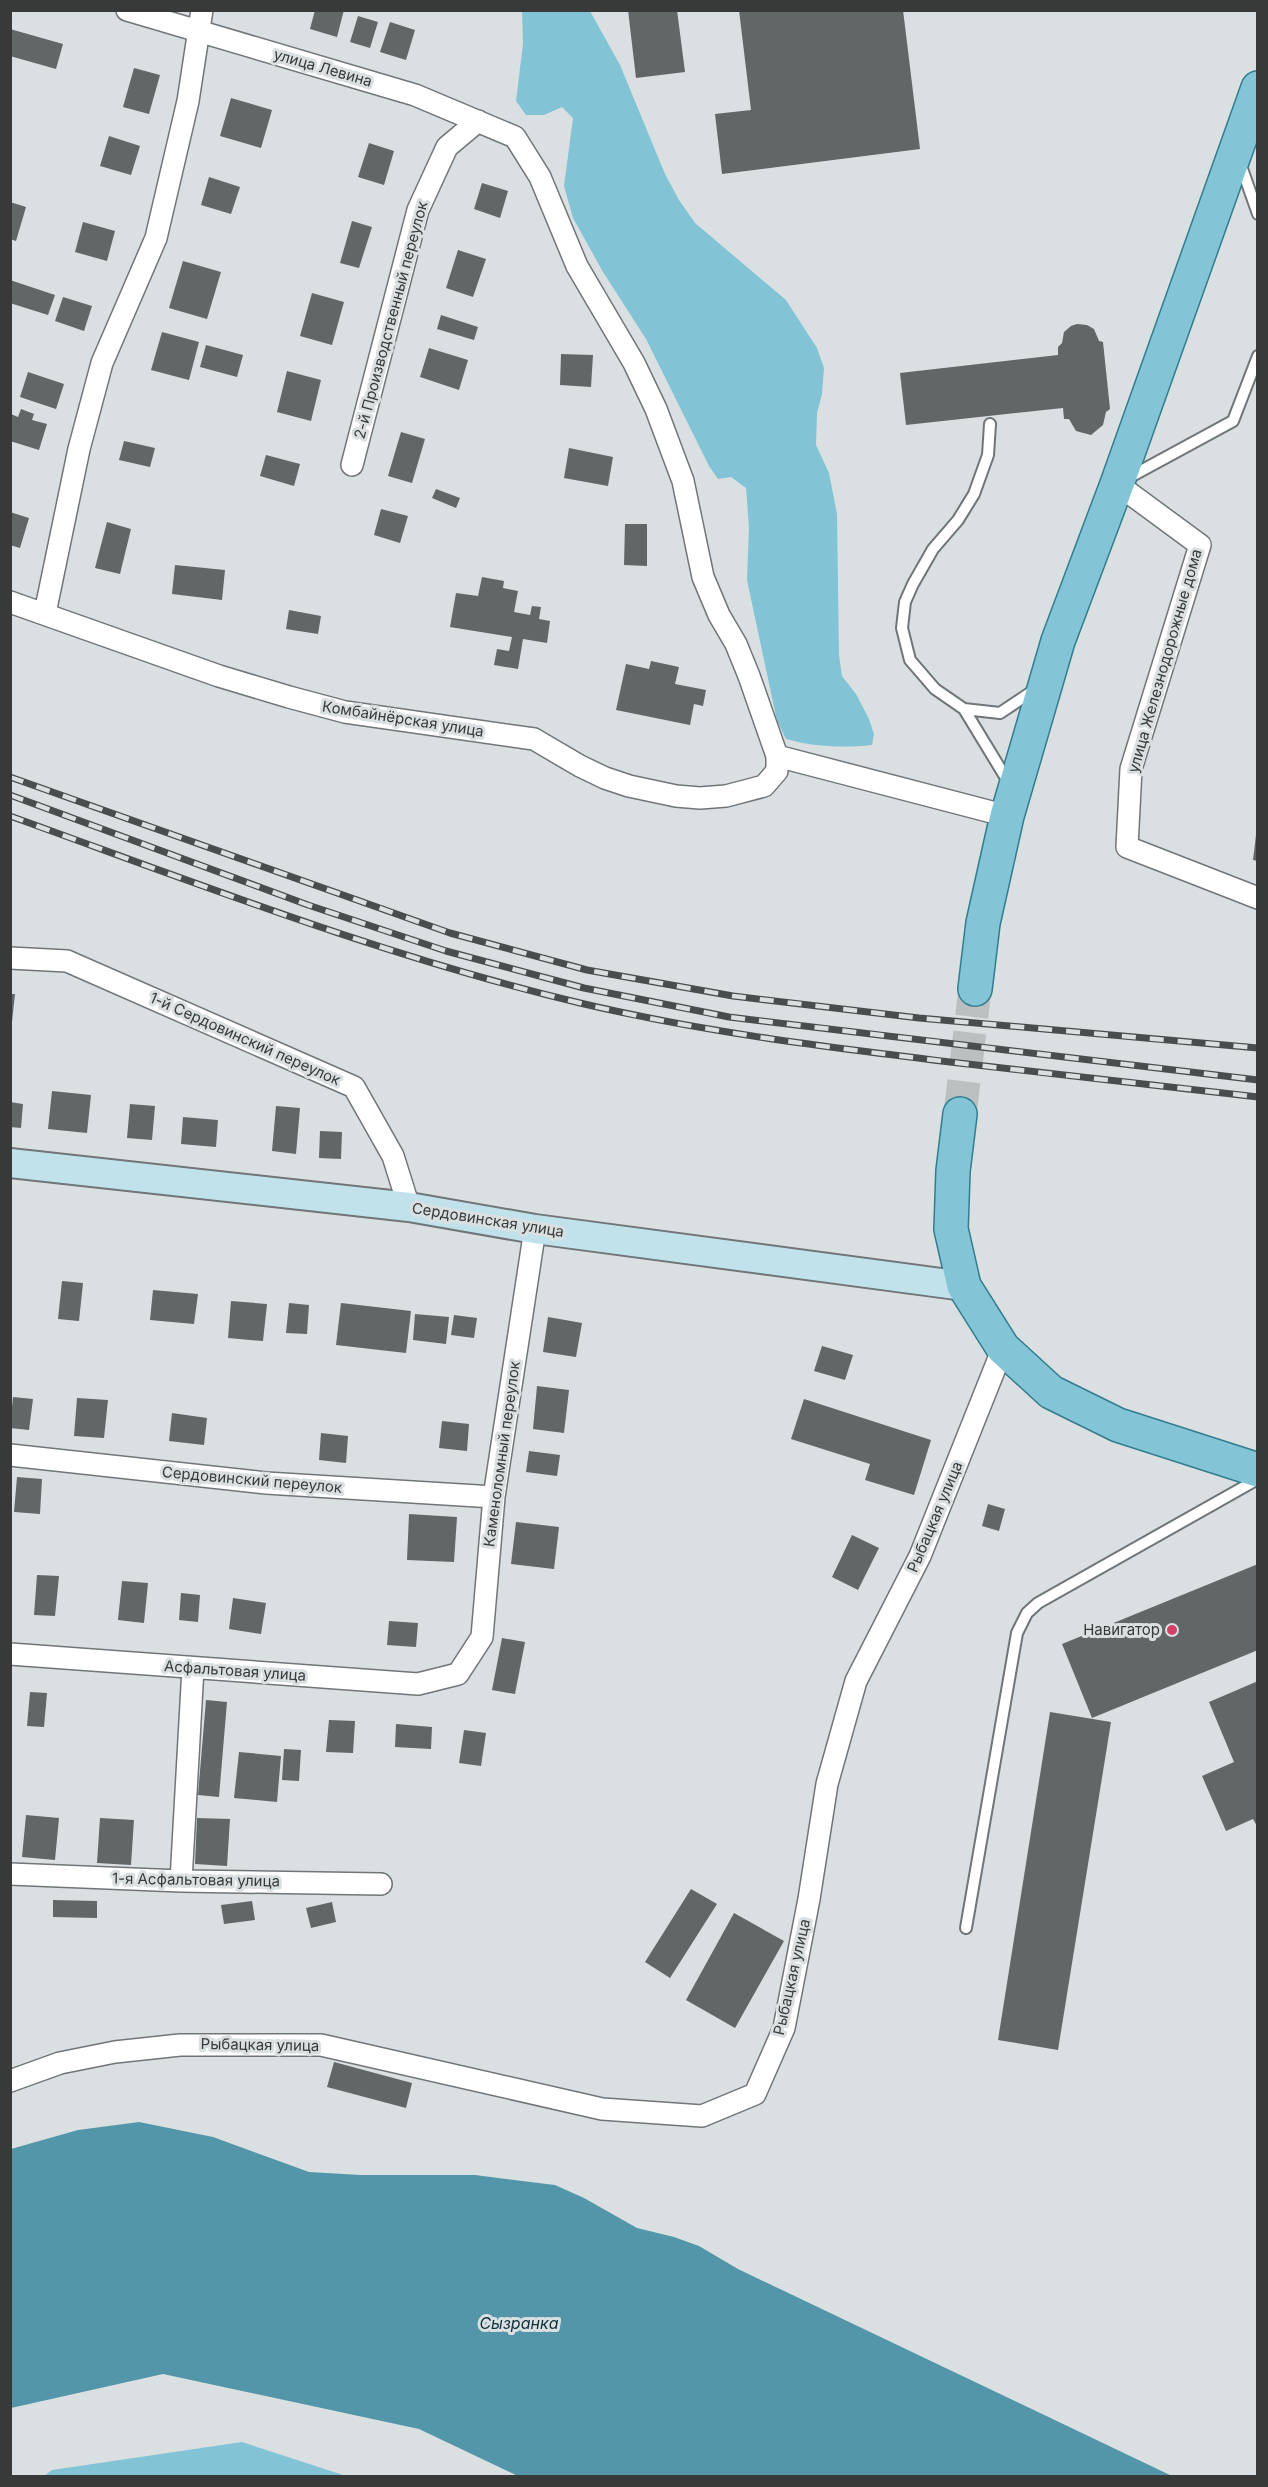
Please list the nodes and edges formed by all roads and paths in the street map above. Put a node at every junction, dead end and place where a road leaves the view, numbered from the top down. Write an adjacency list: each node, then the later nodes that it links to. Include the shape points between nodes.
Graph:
1 (127, 10): 3 (street, улица Левина)
2 (202, 10): 3 (street)
3 (197, 32): 5 (street, улица Левина, via 415,95); 13 (street, via 188,101 156,238 102,363 79,449)
4 (1257, 88): 6 (main road)
5 (478, 121): 10 (street, 2-й Производственный переулок, via 447,147 418,210); 16 (street, улица Левина, via 515,137 540,177 577,266 656,409 683,481 703,577 718,615 736,644)
6 (1236, 149): 7 (lane); 11 (main road)
7 (1257, 214)
8 (1257, 356): 11 (lane, via 1233,421)
9 (990, 424): 15 (lane, via 988,455 974,494 933,549 913,584 905,602 902,628 910,660 935,689)
10 (352, 465)
11 (1117, 484): 14 (main road); 18 (street, улица Железнодорожные дома, via 1200,545 1131,769 1127,847)
12 (10, 602): 13 (street, Комбайнёрская улица)
13 (45, 613): 16 (street, Комбайнёрская улица, via 219,676 345,712 534,739 604,778 676,795 726,796 764,786 777,771)
14 (1045, 683): 15 (lane, via 1000,713); 17 (main road)
15 (964, 709): 17 (lane)
16 (777, 756): 17 (street)
17 (1010, 804): 20 (main road, via 983,923)
18 (1257, 898)
19 (10, 958): 23 (street, 1-й Сердовинский переулок, via 67,961 354,1087 393,1156)
20 (975, 989)
21 (960, 1114): 25 (main road, via 951,1229)
22 (10, 1163): 23 (street, Сердовинская улица)
23 (409, 1207): 24 (street, Сердовинская улица)
24 (535, 1229): 25 (street, Сердовинская улица); 30 (street, Каменоломный переулок)
25 (964, 1286): 26 (main road)
26 (1003, 1348): 28 (main road, via 1050,1392 1118,1425); 38 (street, Рыбацкая улица, via 920,1556 856,1681 827,1784 784,2028 755,2094 702,2116 602,2109 321,2045 180,2045 115,2052 60,2063)
27 (10, 1455): 30 (street, Сердовинский переулок, via 266,1483)
28 (1257, 1470)
29 (1257, 1479): 37 (lane, via 1038,1603 1027,1613 1017,1633)
30 (494, 1497): 33 (street, Каменоломный переулок, via 482,1637)
31 (10, 1654): 32 (street, Асфальтовая улица)
32 (193, 1668): 33 (street, Асфальтовая улица, via 418,1684); 35 (street)
33 (458, 1674)
34 (10, 1874): 35 (street, 1-я Асфальтовая улица)
35 (181, 1881): 36 (street, 1-я Асфальтовая улица)
36 (381, 1884)
37 (966, 1928)
38 (10, 2081)

